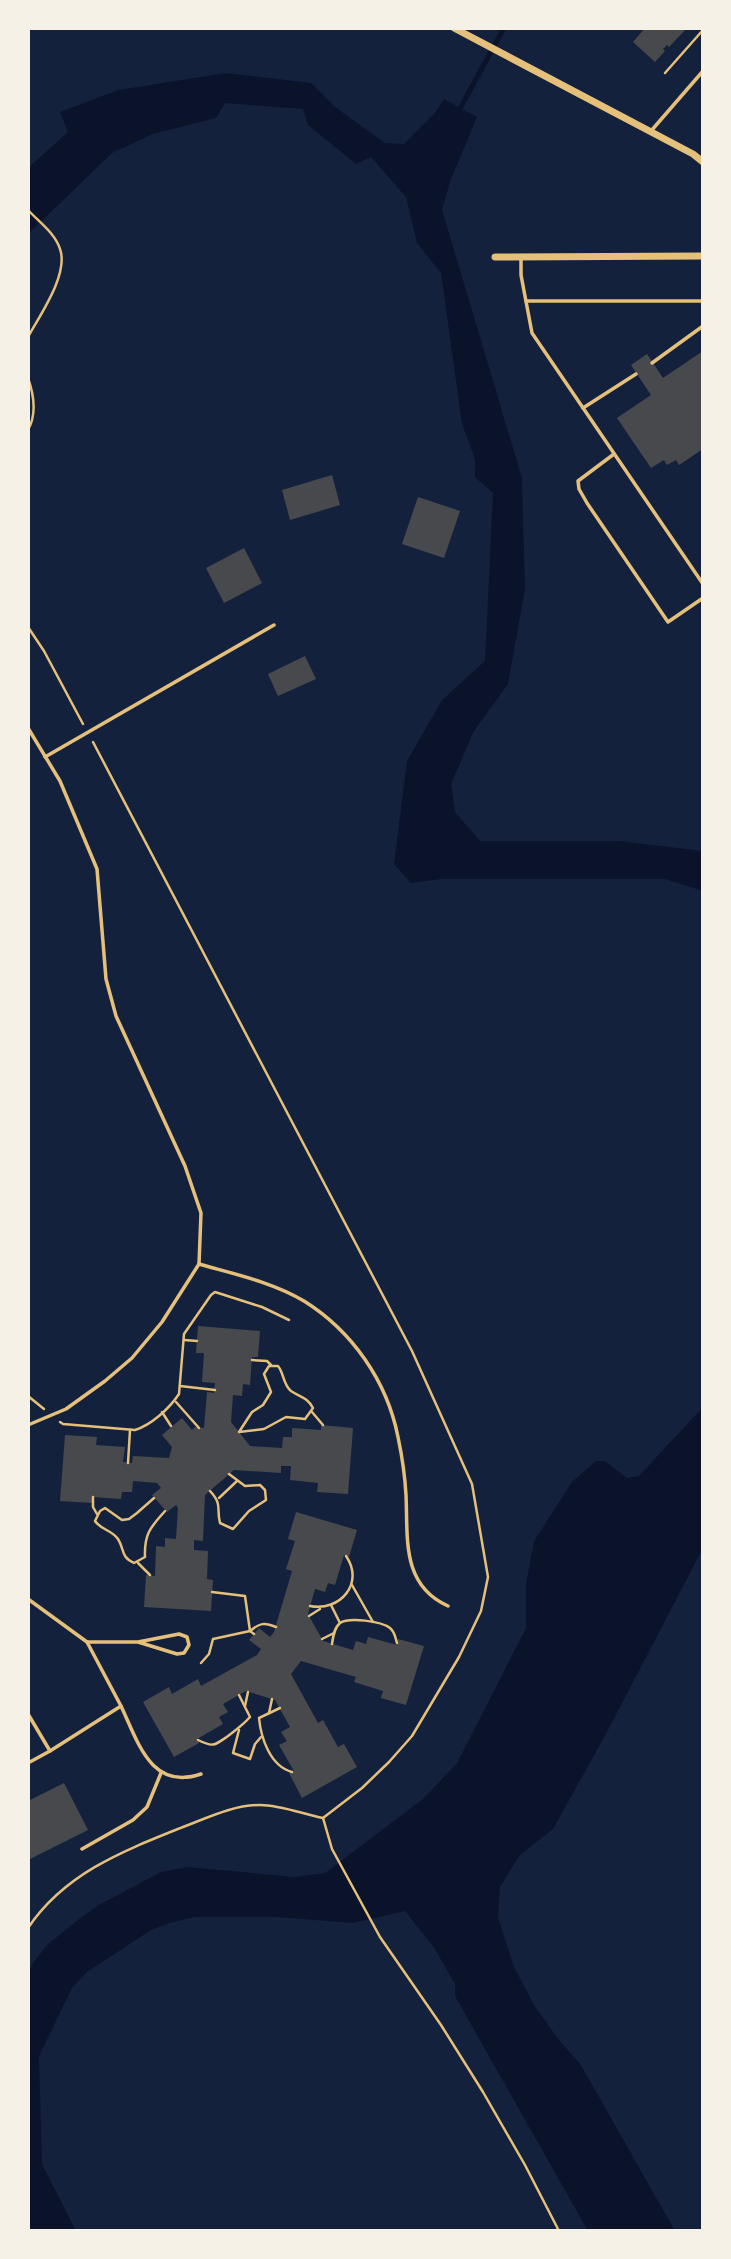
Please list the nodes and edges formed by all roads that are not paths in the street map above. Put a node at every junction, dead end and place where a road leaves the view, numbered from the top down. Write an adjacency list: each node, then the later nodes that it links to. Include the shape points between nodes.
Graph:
1 (454, 28): 3 (street)
2 (703, 71): 3 (lane)
3 (650, 133): 4 (street)
4 (703, 162)
5 (703, 256): 7 (street)
6 (495, 257): 7 (street)
7 (521, 257): 8 (lane)
8 (526, 301): 9 (lane); 13 (lane, via 532,333)
9 (703, 301)
10 (703, 326): 11 (lane)
11 (652, 363)
12 (636, 374): 13 (lane)
13 (583, 408): 14 (lane)
14 (614, 454): 15 (lane); 16 (lane, via 578,481 587,503 668,622)
15 (703, 584)
16 (703, 598)
17 (274, 625): 19 (lane)
18 (28, 729): 19 (lane)
19 (46, 757): 20 (lane, via 97,869 106,979 116,1016 201,1213)
20 (198, 1264): 21 (lane, via 163,1322 132,1358 66,1409); 23 (lane, via 256,1280 303,1301 359,1351 383,1392 398,1434 405,1476 406,1538 416,1578 436,1601)
21 (28, 1425)
22 (28, 1599): 24 (lane)
23 (448, 1606)
24 (87, 1642): 25 (lane); 26 (lane)
25 (138, 1642): 25 (lane, via 178,1634 187,1637 189,1645 177,1654)
26 (121, 1706): 28 (lane); 30 (lane, via 152,1765)
27 (28, 1714): 28 (lane)
28 (50, 1751): 29 (lane)
29 (28, 1763)
30 (161, 1773): 31 (lane, via 189,1778); 32 (lane, via 147,1807)
31 (201, 1774)
32 (82, 1849)

